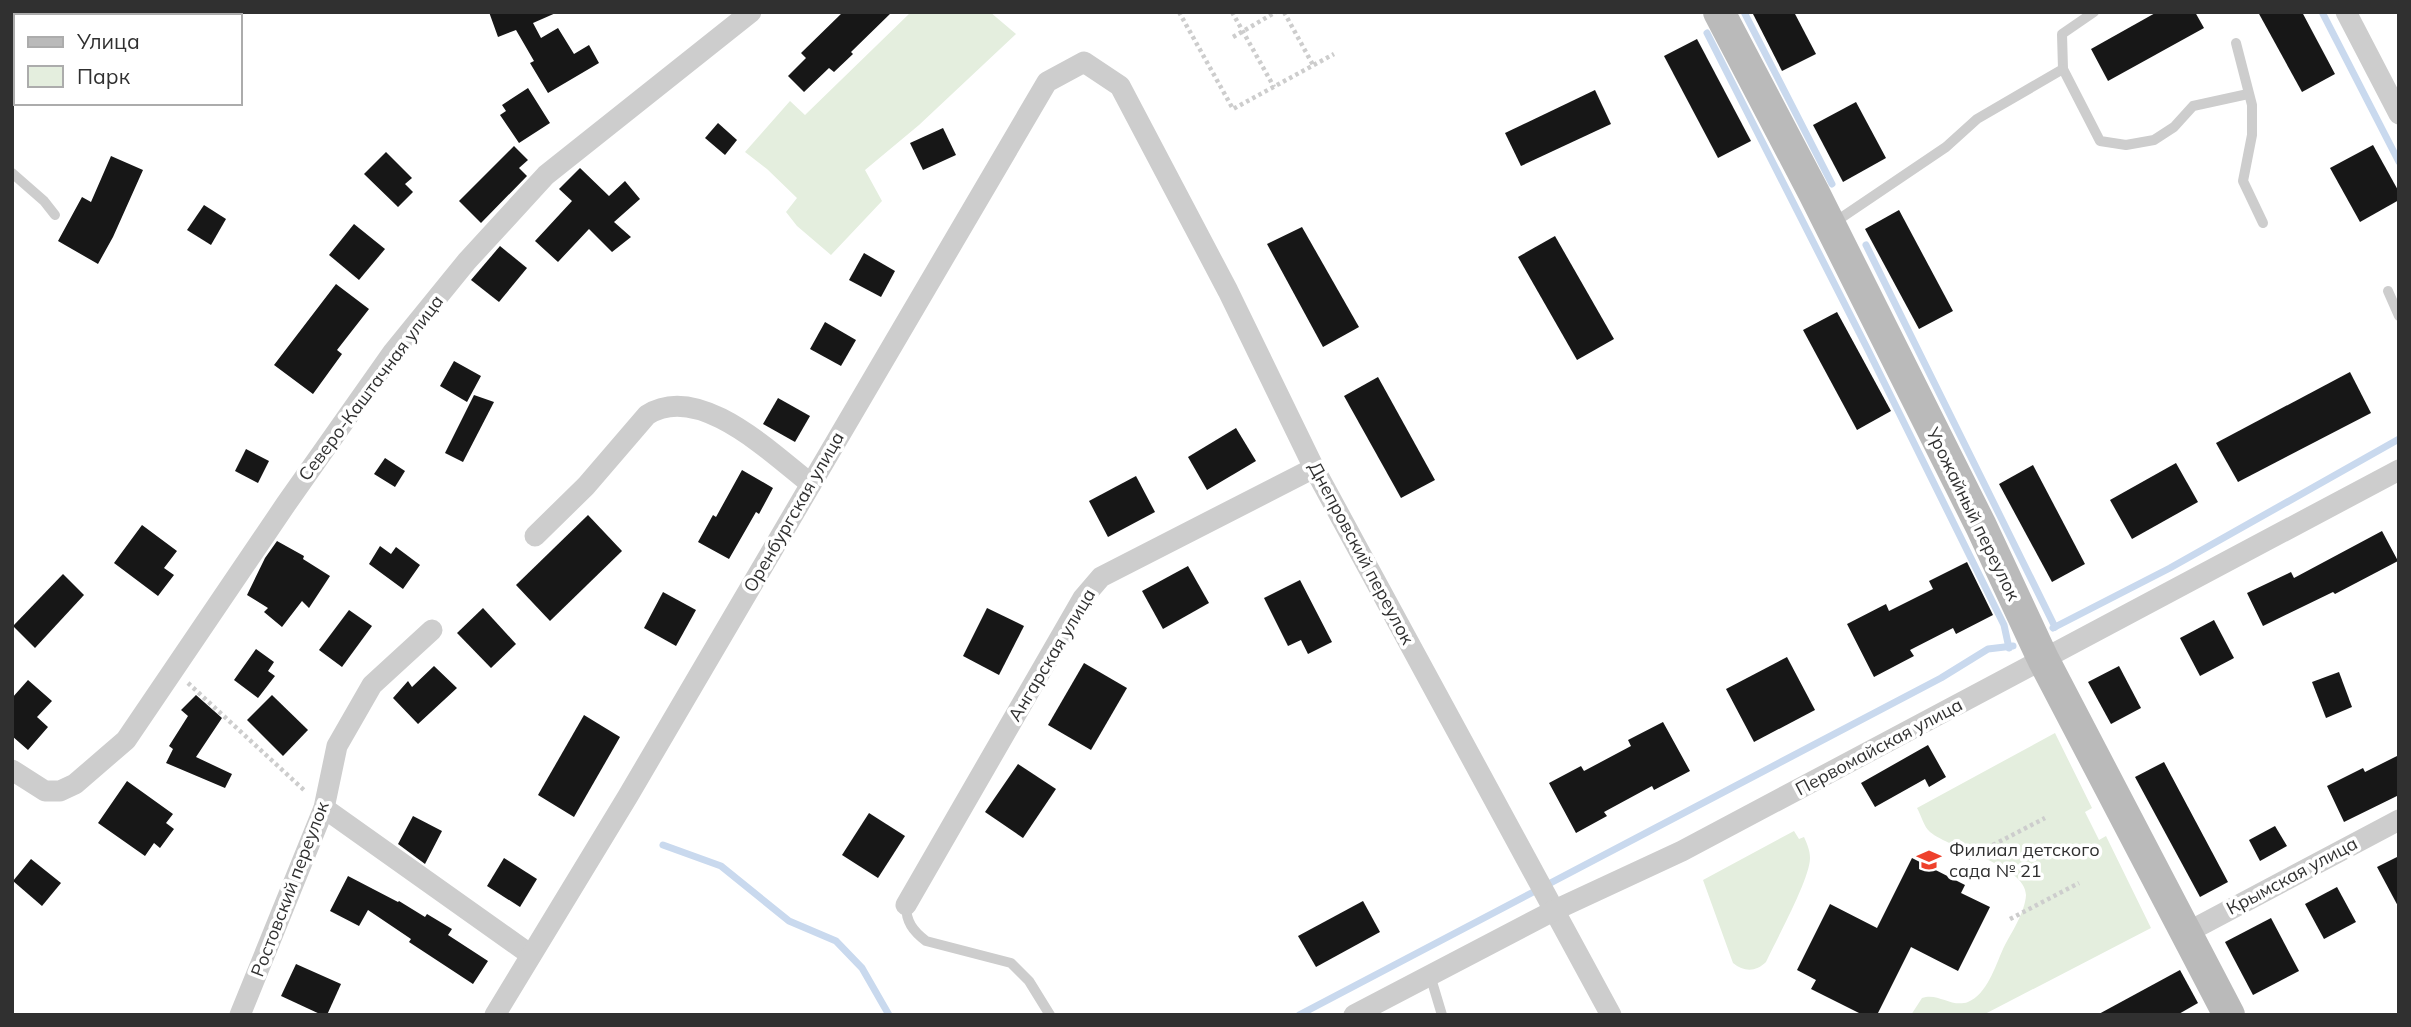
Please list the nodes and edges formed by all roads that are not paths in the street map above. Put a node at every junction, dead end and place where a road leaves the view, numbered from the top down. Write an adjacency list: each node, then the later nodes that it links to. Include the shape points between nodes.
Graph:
1 (751, 12): 22 (street, Северо-Каштачная улица, via 546,175 467,261 393,352 126,740 75,784 60,791 46,791)
2 (1719, 12): 13 (street, Урожайный переулок)
3 (2094, 12): 6 (lane, via 2062,34)
4 (2346, 12): 9 (street)
5 (2236, 43): 8 (lane)
6 (2063, 69): 8 (lane, via 2101,141 2126,145 2154,141 2193,106); 13 (lane, via 1977,119 1946,147)
7 (1120, 86): 16 (street, Днепровский переулок); 18 (street, Оренбургская улица, via 1084,62 1047,82)
8 (2248, 94): 12 (lane, via 2252,135 2243,181)
9 (2399, 114)
10 (12, 173): 11 (lane)
11 (55, 215)
12 (2263, 223)
13 (1830, 225): 21 (street, Урожайный переулок)
14 (2388, 291): 15 (lane)
15 (2399, 316)
16 (1314, 468): 25 (street, Ангарская улица, via 1101,577 1083,598); 26 (street, Днепровский переулок)
17 (2399, 470): 21 (street, Первомайская улица)
18 (811, 484): 19 (street, via 714,414 677,406 658,408); 28 (street, Оренбургская улица)
19 (535, 536)
20 (432, 630): 23 (street, Ростовский переулок, via 372,685 337,746)
21 (2043, 659): 26 (street, Первомайская улица, via 1682,851); 27 (street, Урожайный переулок)
22 (12, 770)
23 (324, 808): 28 (street); 31 (street, Ростовский переулок)
24 (2399, 820): 27 (street, Крымская улица)
25 (906, 905): 33 (lane, via 906,918 926,941 1011,963 1029,981)
26 (1555, 910): 29 (street, Первомайская улица); 36 (street, Днепровский переулок)
27 (2186, 933): 30 (street, Урожайный переулок)
28 (531, 955): 32 (street, Оренбургская улица)
29 (1430, 975): 34 (street, Первомайская улица); 35 (lane)
30 (2223, 1010)
31 (240, 1015)
32 (495, 1015)
33 (1050, 1015)
34 (1354, 1015)
35 (1442, 1015)
36 (1611, 1015)

